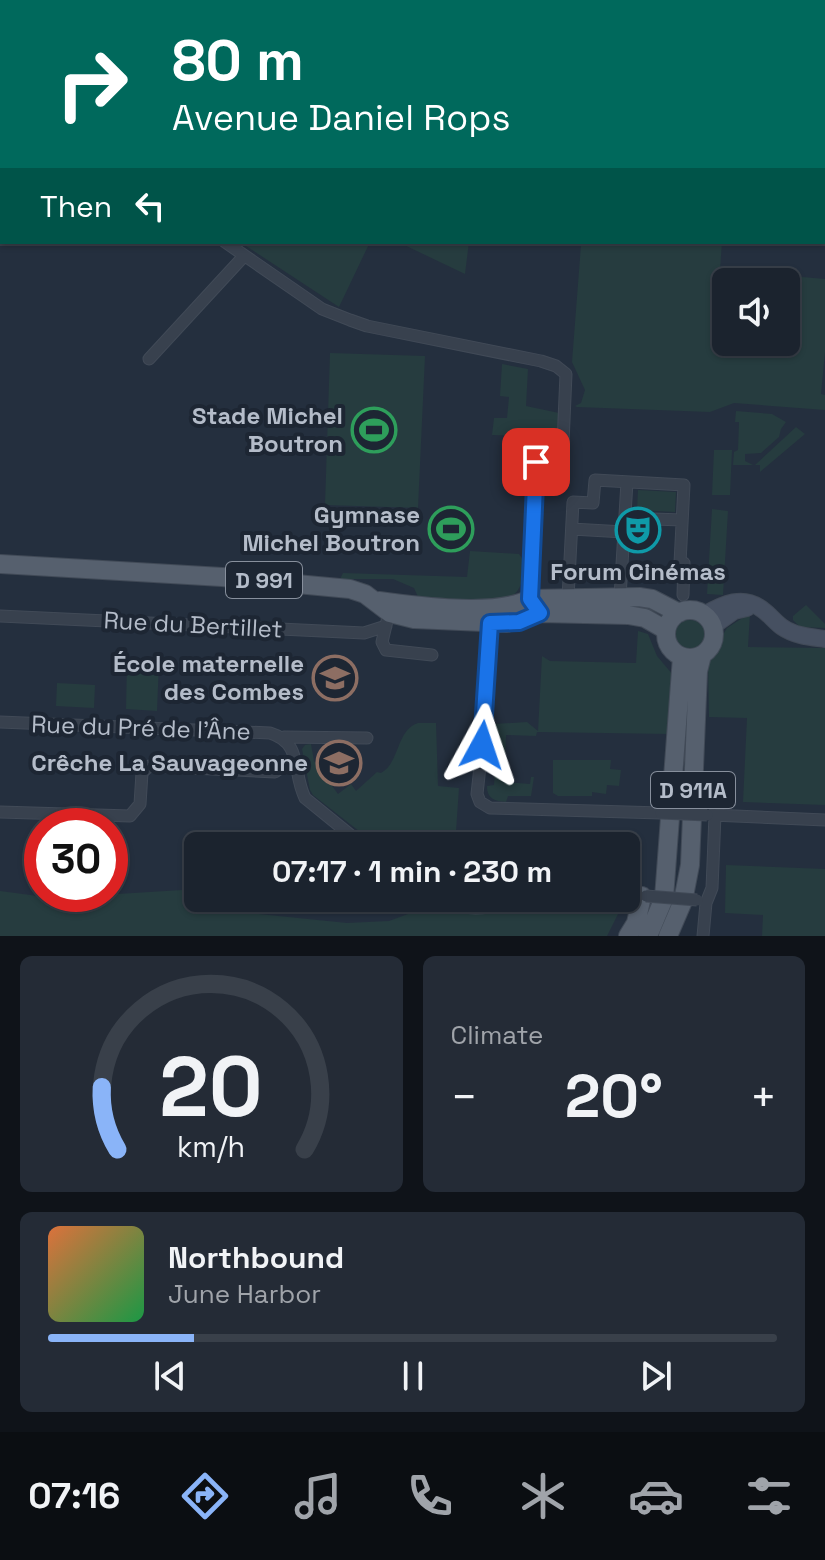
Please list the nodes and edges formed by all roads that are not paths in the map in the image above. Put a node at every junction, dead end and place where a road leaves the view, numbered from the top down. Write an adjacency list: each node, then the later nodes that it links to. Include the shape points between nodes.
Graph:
1 (228, 244): 2 (street)
2 (244, 256): 3 (street); 13 (street, via 322,309 350,320 515,355 556,366 566,374 562,447 536,450)
3 (149, 359)
4 (627, 482): 5 (street); 6 (street, via 684,485); 7 (street, via 595,480 593,503 573,502)
5 (625, 518): 6 (street); 8 (street)
6 (682, 520): 12 (street)
7 (572, 529): 8 (street); 11 (street)
8 (624, 532): 10 (street)
9 (0, 564): 14 (main road, D 991, via 350,589 365,594)
10 (620, 597): 11 (main road, D 991); 12 (main road, D 991)
11 (568, 598): 13 (main road, D 991)
12 (681, 604): 17 (main road); 18 (main road)
13 (535, 606): 15 (main road, D 991); 18 (main road, D 991, via 645,618)
14 (384, 613): 15 (main road, D 991, via 420,606); 16 (street, Rue du Bertillet, via 364,633); 20 (street, via 386,650)
15 (489, 615): 28 (street, bridge, via 480,802 490,808)
16 (0, 616)
17 (708, 621): 19 (main road, via 761,608 795,634); 21 (main road, via 712,643)
18 (666, 630): 22 (main road, via 671,649)
19 (825, 639)
20 (432, 655)
21 (702, 655): 22 (main road); 36 (main road, D 911A, via 690,865)
22 (682, 657): 35 (main road, D 911A, via 664,898)
23 (0, 722): 24 (street, Rue du Pré de l'Âne)
24 (284, 737): 25 (street); 26 (street, Rue du Pré de l'Âne)
25 (367, 738)
26 (294, 759): 27 (street, via 275,772 149,766 142,773 140,804 130,816); 30 (street, Rue du Pré de l'Âne, via 305,798)
27 (0, 812)
28 (711, 815): 29 (street); 32 (street, via 712,888)
29 (825, 820)
30 (347, 832)
31 (640, 896): 32 (street, bridge)
32 (701, 902): 37 (street)
33 (637, 912): 34 (main road)
34 (628, 936)
35 (648, 936)
36 (668, 936)
37 (703, 936)

